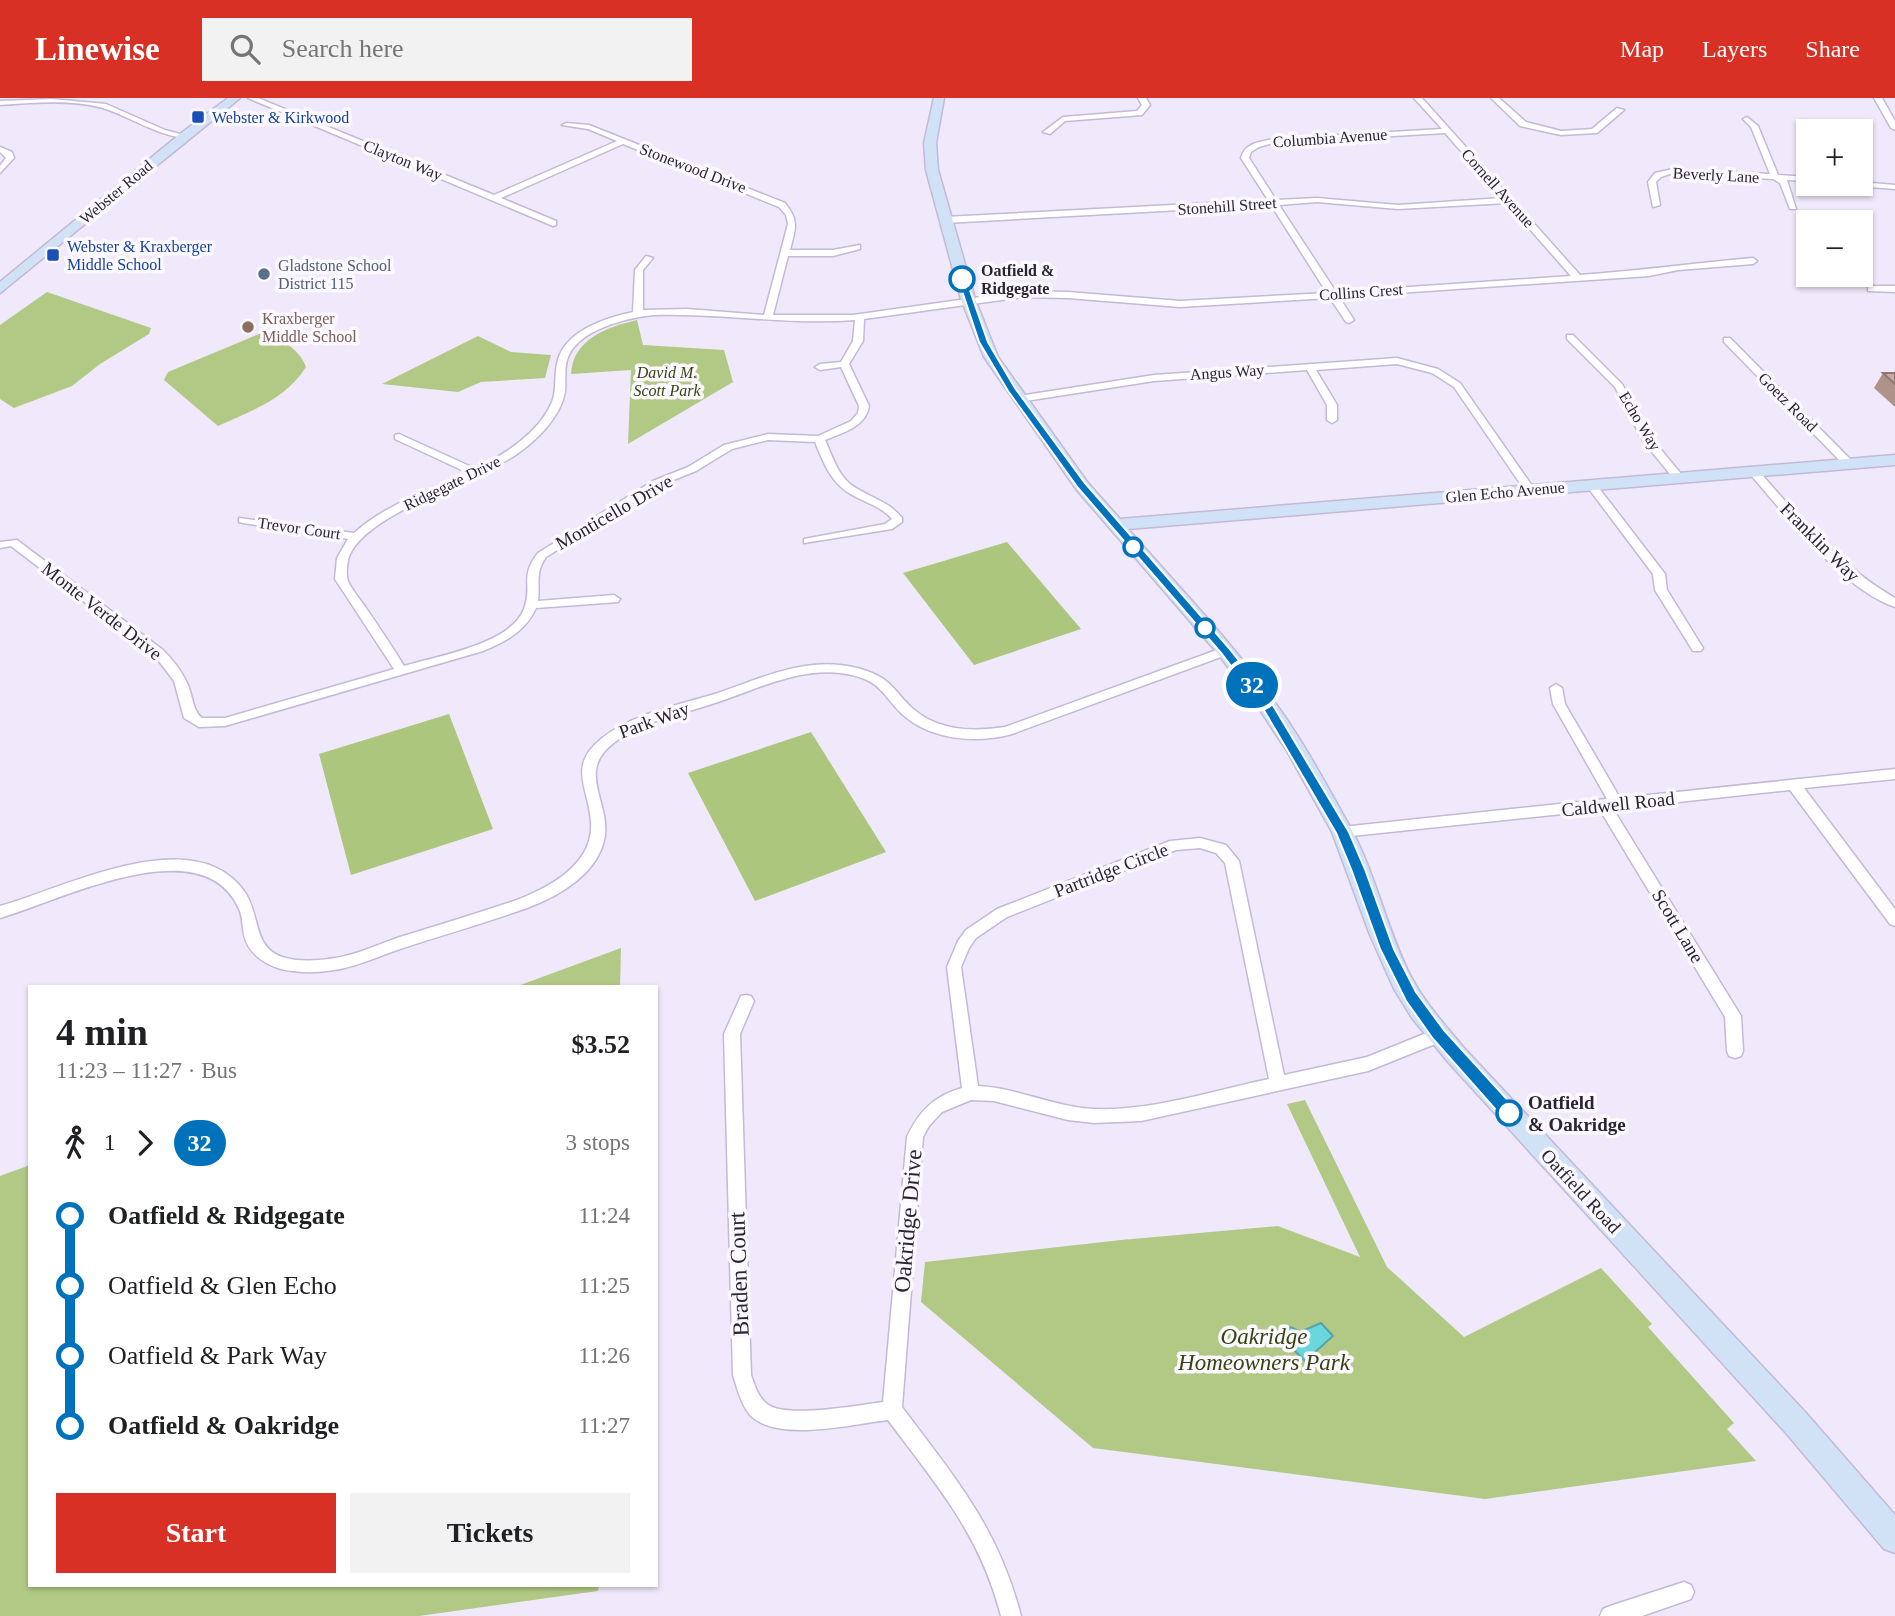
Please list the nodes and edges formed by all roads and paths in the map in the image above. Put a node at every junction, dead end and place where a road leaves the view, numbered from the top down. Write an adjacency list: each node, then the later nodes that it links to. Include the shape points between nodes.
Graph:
1 (235, 98): 15 (main road, Webster Road)
2 (252, 98): 23 (street, Clayton Way)
3 (939, 98): 28 (main road, Oatfield Road, via 930,150)
4 (1142, 98): 14 (street, via 1146,105 1139,113 1063,118)
5 (1418, 98): 13 (street, Cornell Avenue)
6 (1495, 98): 9 (street, via 1523,124 1560,133 1594,131)
7 (1878, 98): 12 (street)
8 (0, 103): 15 (street, via 90,103 114,109 159,132)
9 (1620, 110)
10 (1747, 119): 19 (street, via 1754,125)
11 (566, 125): 16 (street, via 589,127)
12 (1895, 128)
13 (1448, 131): 24 (street, Cornell Avenue); 25 (street, Columbia Avenue, via 1256,145 1245,158)
14 (1047, 132)
15 (184, 136): 35 (main road, Webster Road)
16 (623, 141): 23 (street, Stonewood Drive); 31 (street, Stonewood Drive, via 782,205 792,220)
17 (0, 149): 18 (street, via 10,159)
18 (0, 171)
19 (1775, 177): 20 (street, Beverly Lane); 26 (street, Beverly Lane, via 1665,172 1652,182); 27 (street, via 1784,182)
20 (1796, 178)
21 (1873, 185): 22 (street)
22 (1895, 187)
23 (495, 198): 29 (street, Clayton Way)
24 (1509, 200): 25 (street, Stonehill Street, via 1398,207 1329,200); 34 (street, Cornell Avenue)
25 (1275, 203): 28 (street, Stonehill Street); 38 (street, Columbia Avenue)
26 (1656, 205)
27 (1793, 207)
28 (945, 220): 39 (main road, Oatfield Road)
29 (553, 223)
30 (857, 247): 31 (street, via 833,253)
31 (786, 253): 42 (street, Stonewood Drive)
32 (649, 258): 40 (street, via 639,270)
33 (1753, 261): 34 (street, Collins Crest)
34 (1578, 278): 38 (street, Collins Crest)
35 (0, 289)
36 (1871, 289): 37 (street)
37 (1895, 289)
38 (1332, 294): 39 (street, Collins Crest, via 1182,304 1044,294); 43 (street, Columbia Avenue)
39 (968, 299): 41 (street, Ridgegate Drive); 49 (main road, Oatfield Road, via 983,342)
40 (638, 313): 42 (street, Ridgegate Drive); 56 (street, Ridgegate Drive, via 604,323 575,342 561,363 560,394 547,420 520,447)
41 (860, 317): 42 (street, Ridgegate Drive); 46 (street, via 858,341)
42 (768, 318)
43 (1349, 320)
44 (1570, 337): 57 (street, Echo Way, via 1619,386 1648,441)
45 (1727, 340): 54 (street, Goetz Road)
46 (844, 365): 48 (street); 52 (street, Monticello Drive, via 861,397 863,413 855,423)
47 (1309, 366): 49 (street, Angus Way, via 1154,378); 50 (street, via 1332,405); 59 (street, Angus Way, via 1397,361 1435,371 1457,385)
48 (820, 367)
49 (1018, 399): 61 (main road, Oatfield Road)
50 (1332, 420)
51 (398, 437): 56 (street)
52 (819, 439): 63 (street, via 839,479 893,511 898,520 888,527); 67 (street, Monticello Drive, via 768,437 736,443 657,483 542,555 531,574)
53 (1895, 460): 54 (main road, Glen Echo Avenue)
54 (1848, 463): 55 (main road, Glen Echo Avenue)
55 (1753, 471): 57 (main road, Glen Echo Avenue); 66 (street, Franklin Way, via 1837,565)
56 (477, 473): 62 (street, Ridgegate Drive, via 383,516)
57 (1678, 477): 58 (main road, Glen Echo Avenue)
58 (1591, 485): 59 (main road, Glen Echo Avenue); 68 (street, via 1659,574 1659,587)
59 (1530, 490): 61 (main road, Glen Echo Avenue)
60 (243, 520): 62 (street, Trevor Court)
61 (1114, 526): 69 (main road, Oatfield Road)
62 (355, 537): 70 (street, Ridgegate Drive, via 342,557 341,579)
63 (808, 541)
64 (6, 544): 70 (street, Monte Verde Drive, via 159,653 174,667 189,715 199,723 225,722)
65 (614, 599): 67 (street)
66 (1895, 603)
67 (532, 605): 70 (street, via 523,622 499,640)
68 (1697, 649)
69 (1225, 650): 75 (main road, Oatfield Road, via 1288,737); 77 (street, Park Way, via 992,734 960,734 929,726 904,708 884,685 840,668 793,673 629,726 610,737 589,763 587,786 599,823 597,839 590,855 566,881 530,901 337,964 307,967 265,955 255,943 239,892 207,871 172,865 108,877)
70 (401, 670)
71 (1556, 688): 74 (street, Scott Lane, via 1559,704)
72 (1895, 774): 73 (street, Caldwell Road)
73 (1794, 785): 74 (street, Caldwell Road); 76 (street)
74 (1611, 804): 75 (street, Caldwell Road); 81 (street, Scott Lane, via 1733,1016)
75 (1342, 832): 80 (main road, Oatfield Road, via 1393,964)
76 (1888, 900): 78 (street)
77 (0, 912)
78 (1895, 920)
79 (746, 1001): 84 (street, Braden Court, via 732,1034 742,1375 749,1398 766,1415 792,1420)
80 (1438, 1035): 82 (street, Oakridge Drive, via 1368,1064); 85 (main road, Oatfield Road)
81 (1735, 1051)
82 (1278, 1084): 83 (street, Oakridge Drive, via 1115,1116 1068,1113 995,1094); 83 (street, Partridge Circle, via 1232,861 1226,850 1202,841 1175,845 1002,913 971,934 954,967)
83 (971, 1093): 84 (street, Oakridge Drive, via 936,1107 915,1137)
84 (892, 1410): 87 (street, via 977,1526 997,1566)
85 (1895, 1538)
86 (1684, 1592): 88 (street)
87 (1011, 1616)
88 (1610, 1616)

